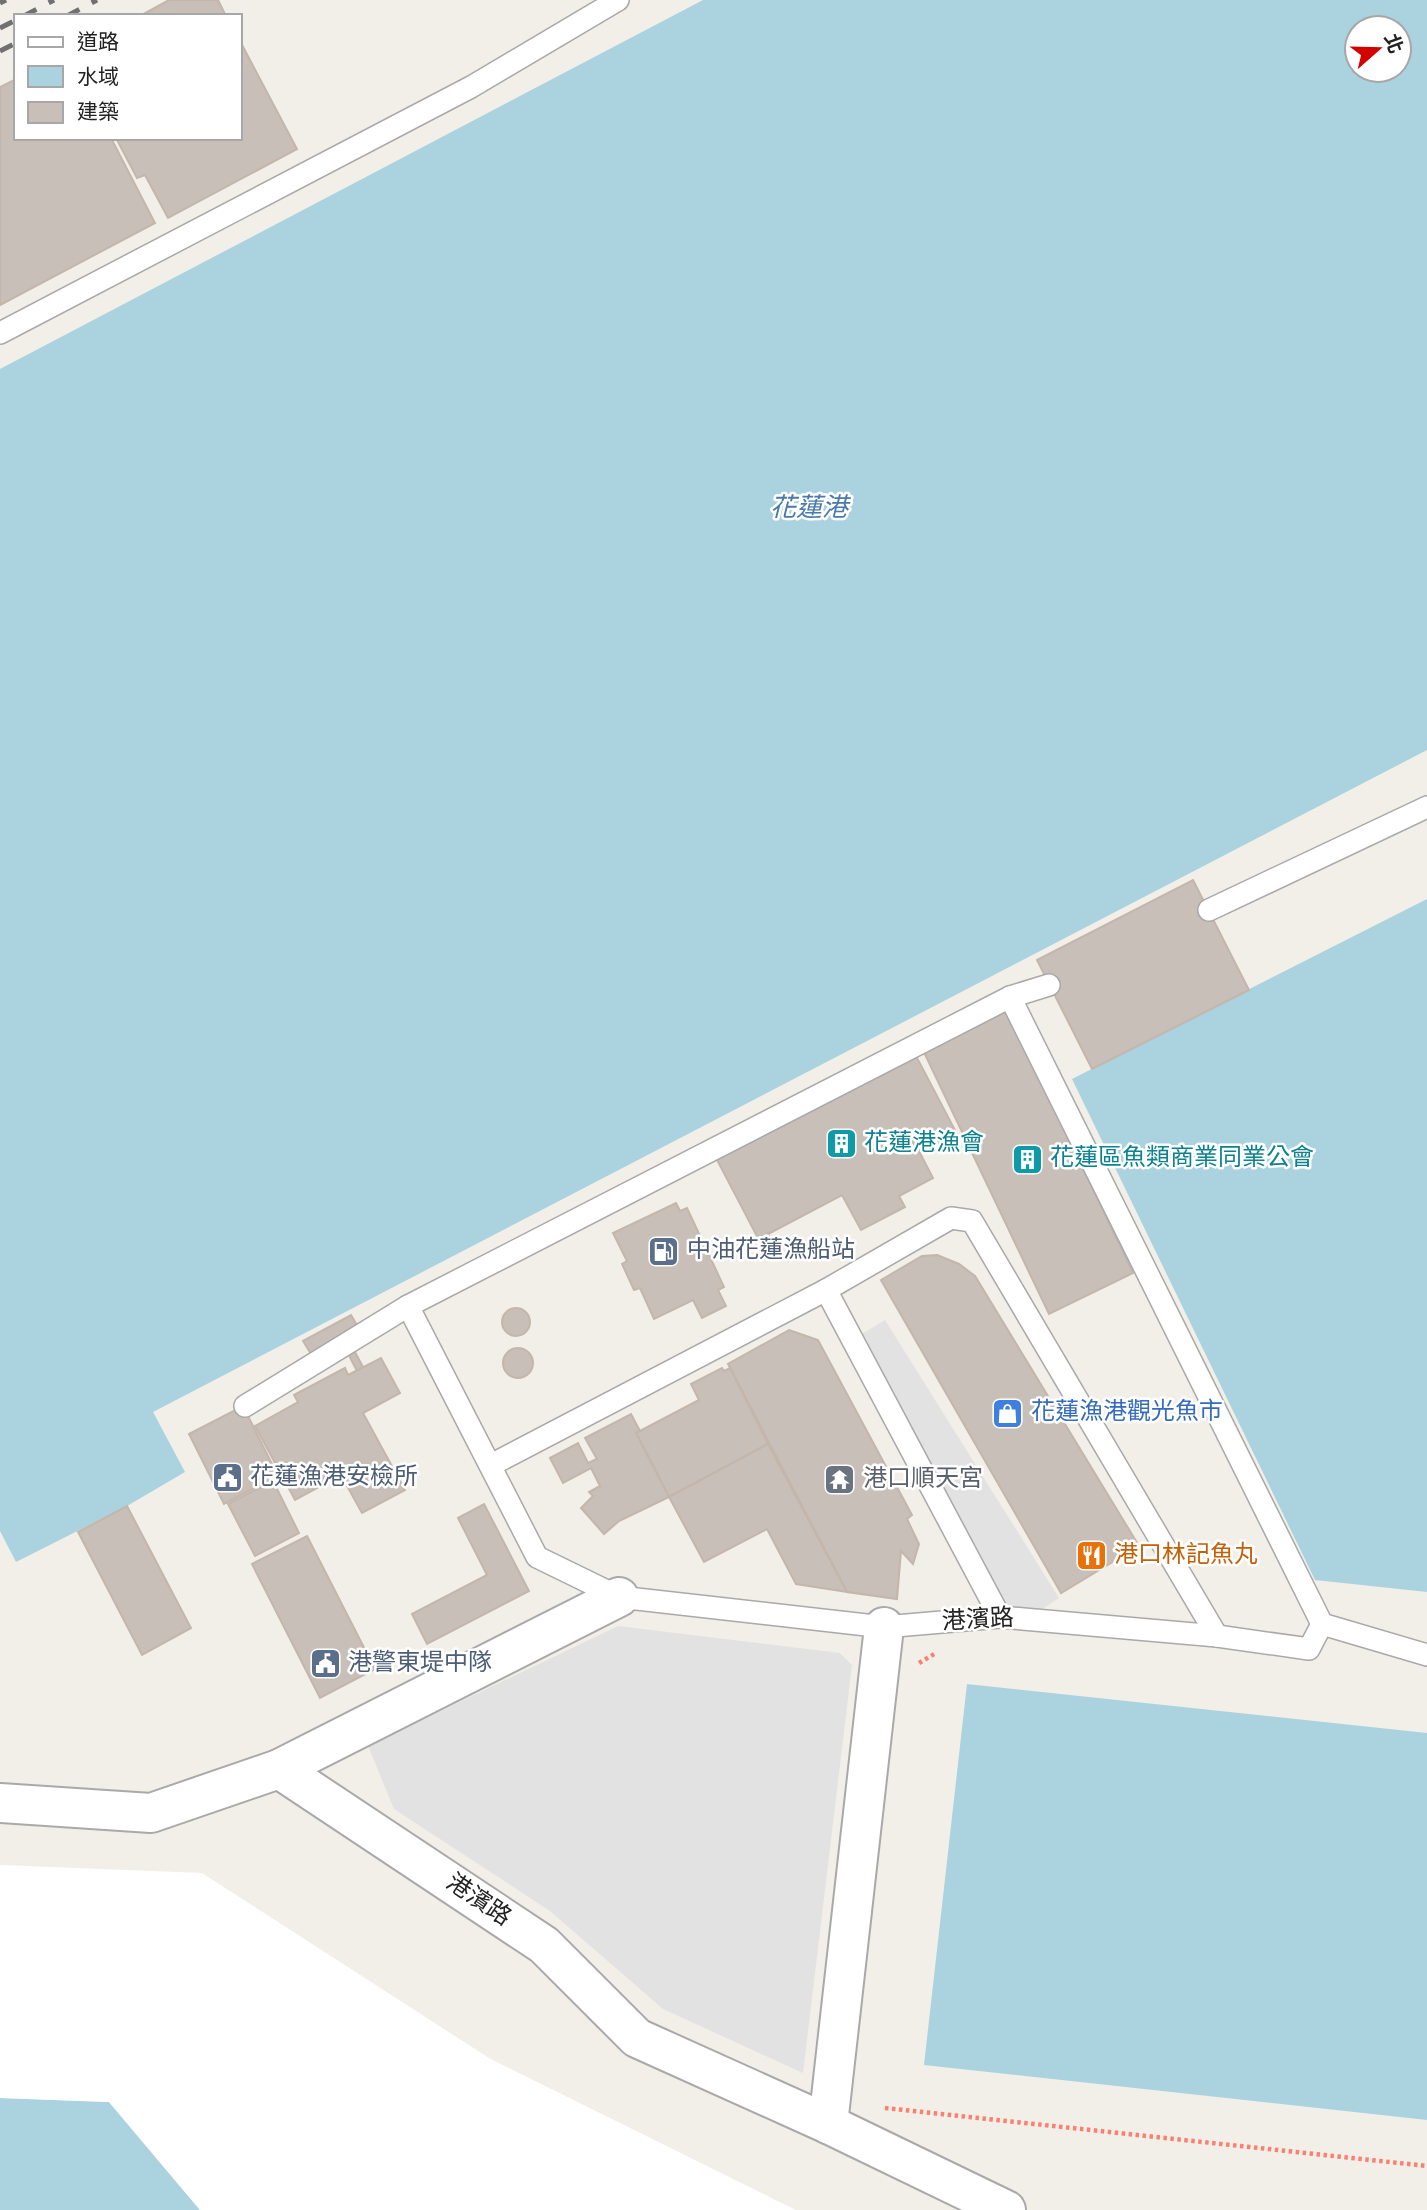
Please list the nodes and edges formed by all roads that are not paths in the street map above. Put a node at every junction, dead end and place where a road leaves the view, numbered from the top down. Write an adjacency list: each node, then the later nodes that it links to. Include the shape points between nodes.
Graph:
1 (618, 0): 2 (lane, via 471,87)
2 (0, 333)
3 (1427, 807): 4 (lane)
4 (1209, 910)
5 (1049, 985): 6 (lane)
6 (1010, 998): 8 (lane); 13 (lane)
7 (826, 1290): 10 (lane); 12 (lane); 15 (lane, via 951,1218 972,1221)
8 (408, 1306): 9 (lane); 10 (lane, 港濱路)
9 (245, 1406)
10 (491, 1465): 11 (lane, 港濱路, via 537,1556)
11 (618, 1597): 14 (lane, 港濱路); 17 (street)
12 (1000, 1617): 14 (lane, 港濱路); 15 (lane, 港濱路)
13 (1322, 1624): 15 (lane, 港濱路, via 1309,1650); 16 (lane)
14 (884, 1627): 19 (street)
15 (1217, 1636)
16 (1427, 1655)
17 (279, 1769): 18 (street, via 151,1814); 19 (street, 港濱路, via 544,1945 636,2038)
18 (0, 1803)
19 (828, 2124): 20 (street, 港濱路)
20 (1006, 2210)

